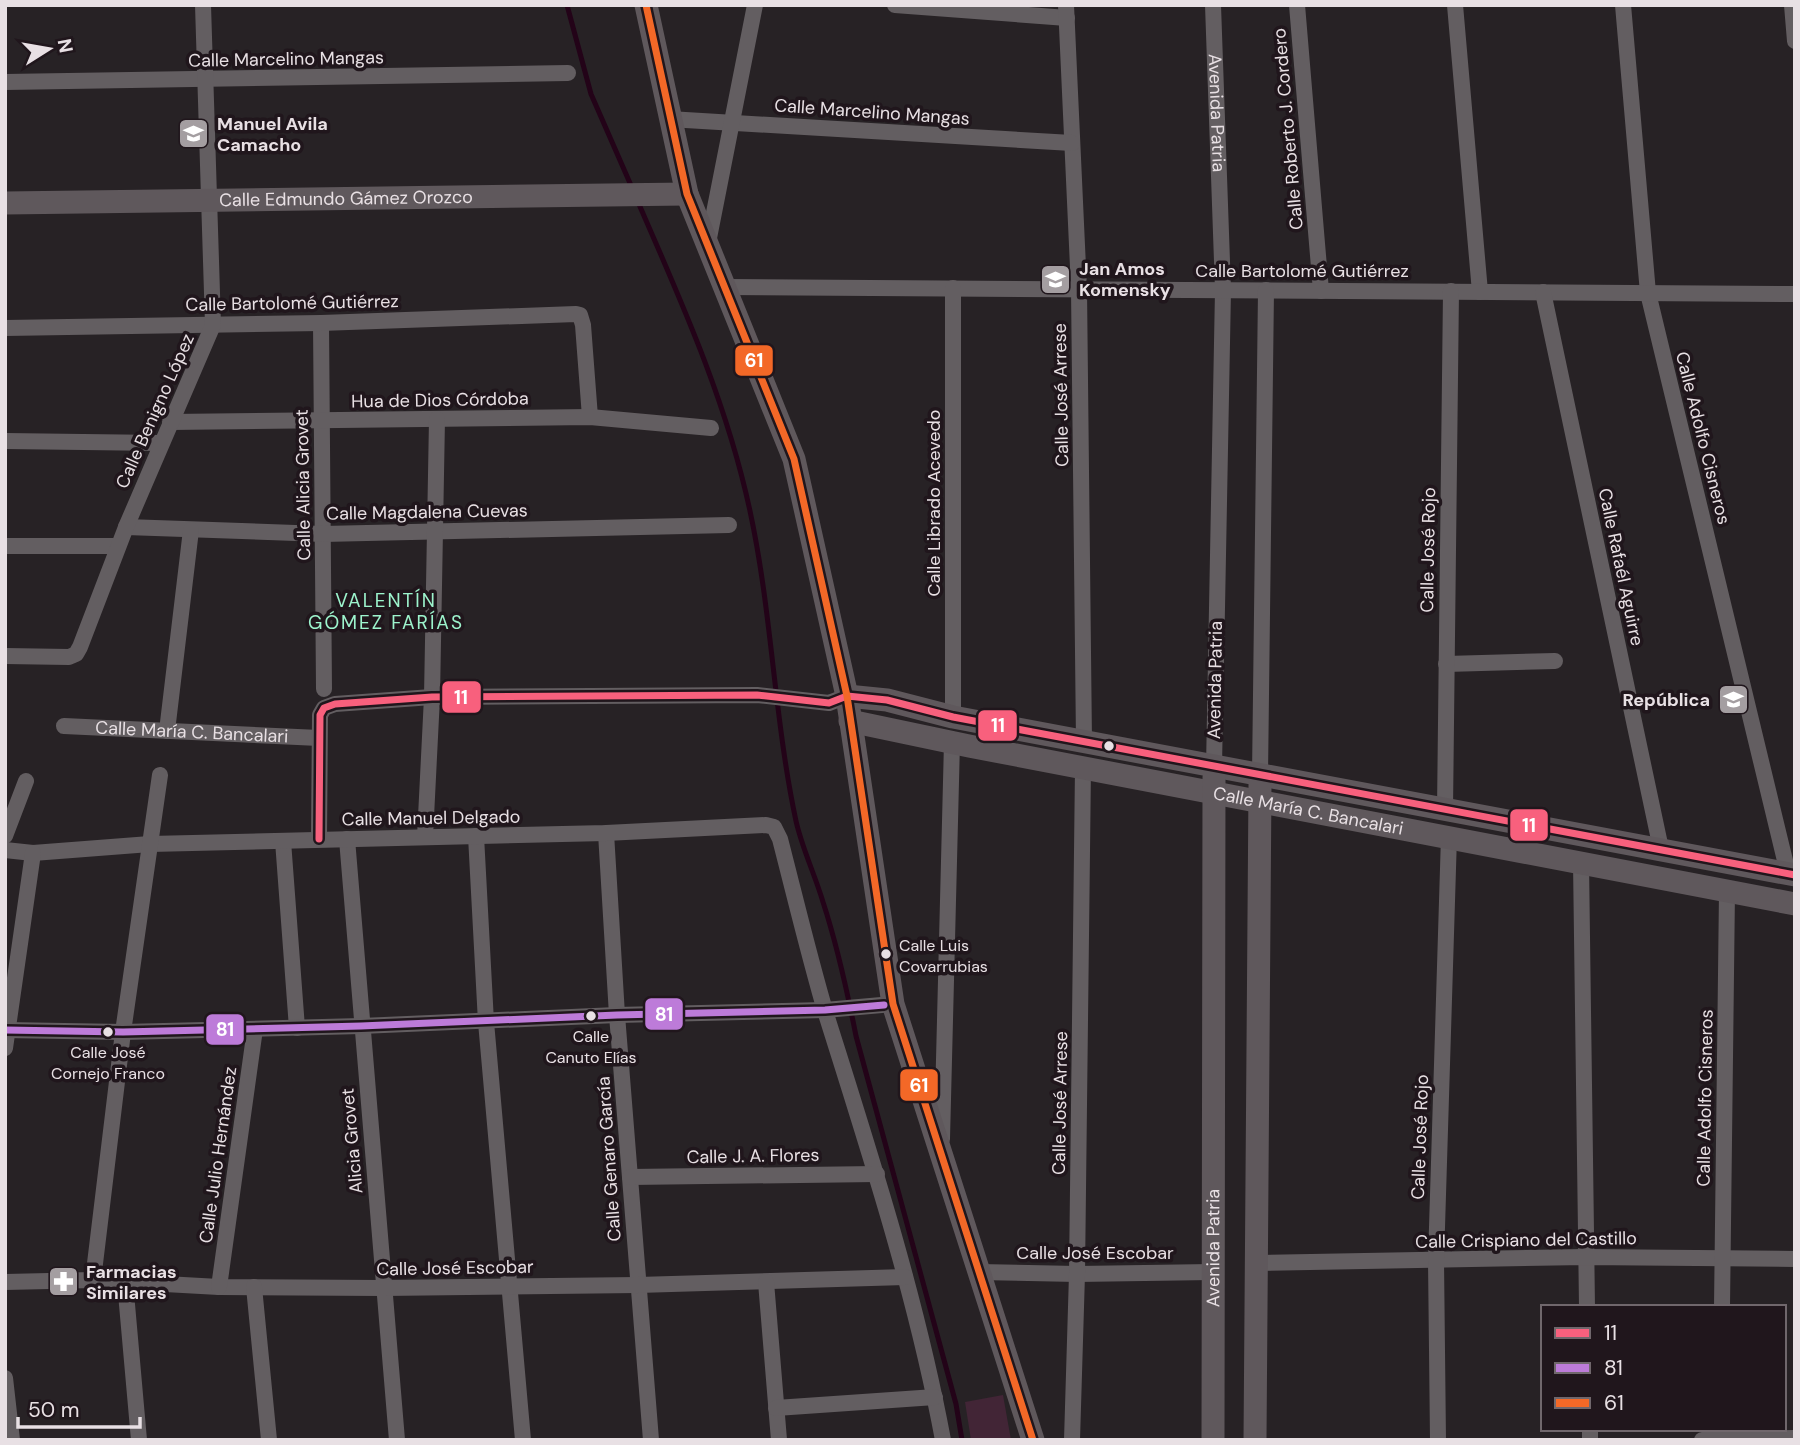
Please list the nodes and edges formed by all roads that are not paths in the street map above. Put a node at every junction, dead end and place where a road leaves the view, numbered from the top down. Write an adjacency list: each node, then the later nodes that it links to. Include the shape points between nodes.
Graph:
1 (204, 5): 13 (street, Calle Benigno López)
2 (646, 5): 15 (street)
3 (755, 5): 16 (street)
4 (895, 5): 10 (street)
5 (1213, 5): 25 (street, Avenida Patria)
6 (1297, 5): 27 (street, Calle Roberto J. Cordero)
7 (1455, 5): 29 (street)
8 (1623, 5): 31 (street, Calle Adolfo Cisneros)
9 (1791, 5): 11 (street)
10 (1066, 12): 17 (street, Calle José Arrese)
11 (1795, 41)
12 (568, 73): 13 (street, Calle Marcelino Mangas)
13 (206, 80): 14 (street, Calle Marcelino Mangas); 19 (street, Calle Benigno López)
14 (5, 82)
15 (669, 119): 16 (street, Calle Marcelino Mangas); 18 (street)
16 (732, 122): 17 (street, Calle Marcelino Mangas); 21 (street)
17 (1072, 143): 24 (street, Calle José Arrese)
18 (687, 194): 19 (street, Calle Edmundo Gámez Orozco); 21 (street)
19 (209, 202): 20 (street, Calle Edmundo Gámez Orozco); 34 (street, Calle Benigno López)
20 (5, 203)
21 (707, 248): 22 (street)
22 (725, 287): 23 (street, Calle Bartolomé Gutiérrez); 55 (street, via 794,459)
23 (953, 288): 24 (street, Calle Bartolomé Gutiérrez); 56 (street, Calle Librado Acevedo)
24 (1079, 289): 25 (street, Calle Bartolomé Gutiérrez); 62 (street, Calle José Arrese)
25 (1223, 290): 26 (street, Calle Bartolomé Gutiérrez); 64 (street, Avenida Patria)
26 (1266, 290): 27 (street, Calle Bartolomé Gutiérrez); 66 (street)
27 (1321, 290): 28 (street, Calle Bartolomé Gutiérrez)
28 (1451, 292): 29 (street, Calle Bartolomé Gutiérrez); 52 (street, Calle José Rojo)
29 (1480, 292): 30 (street, Calle Bartolomé Gutiérrez)
30 (1544, 292): 31 (street, Calle Bartolomé Gutiérrez); 80 (street, Calle Rafaél Aguirre)
31 (1648, 293): 32 (street, Calle Bartolomé Gutiérrez); 84 (street, Calle Adolfo Cisneros)
32 (1795, 294)
33 (320, 323): 34 (street, Calle Bartolomé Gutiérrez); 36 (street, Calle Bartolomé Gutiérrez, via 580,315); 38 (street, Calle Alicia Grovet)
34 (214, 325): 35 (street, Calle Bartolomé Gutiérrez); 39 (street, Calle Benigno López)
35 (5, 328)
36 (590, 417): 37 (street, Hua de Dios Córdoba); 40 (street, Hua de Dios Córdoba)
37 (437, 419): 38 (street, Hua de Dios Córdoba); 46 (street)
38 (322, 420): 39 (street, Hua de Dios Córdoba); 47 (street, Calle Alicia Grovet)
39 (170, 422): 42 (street, Calle Benigno López)
40 (711, 428)
41 (5, 441): 42 (street)
42 (161, 443): 44 (street, Calle Benigno López)
43 (729, 525): 46 (street, Calle Magdalena Cuevas)
44 (126, 527): 45 (street, Calle Magdalena Cuevas); 49 (street, Calle Benigno López)
45 (191, 530): 47 (street, Calle Magdalena Cuevas); 59 (street)
46 (434, 531): 47 (street, Calle Magdalena Cuevas); 54 (street)
47 (323, 534): 53 (street, Calle Alicia Grovet)
48 (5, 546): 49 (street)
49 (118, 547): 50 (street, Calle Benigno López, via 76,654)
50 (5, 656)
51 (1555, 662): 52 (street)
52 (1446, 664): 70 (street, Calle José Rojo)
53 (324, 690)
54 (432, 698): 55 (street, Calle María C. Bancalari, via 757,695); 60 (street, Calle María C. Bancalari, via 335,704 320,715); 75 (street)
55 (831, 700): 56 (street, Calle María C. Bancalari, via 887,700); 57 (street)
56 (953, 717): 62 (street, Calle María C. Bancalari)
57 (850, 721): 61 (street, Calle María C. Bancalari); 87 (street)
58 (64, 726): 59 (street, Calle María C. Bancalari)
59 (167, 731): 60 (street, Calle María C. Bancalari)
60 (319, 738): 76 (street)
61 (952, 742): 63 (street, Calle María C. Bancalari); 97 (street)
62 (1084, 742): 64 (street, Calle María C. Bancalari)
63 (1083, 767): 68 (street, Calle María C. Bancalari); 107 (street, Calle José Arrese)
64 (1214, 767): 66 (street, Calle María C. Bancalari); 68 (street, Avenida Patria)
65 (160, 775): 79 (street)
66 (1260, 775): 69 (street); 70 (street, Calle María C. Bancalari)
67 (26, 781): 72 (street)
68 (1213, 791): 69 (street, Calle María C. Bancalari); 106 (street, Avenida Patria)
69 (1260, 800): 74 (street, Calle María C. Bancalari); 104 (street)
70 (1445, 810): 80 (street, Calle María C. Bancalari)
71 (606, 833): 73 (street, Calle Manuel Delgado); 88 (street, Calle Manuel Delgado, via 774,828); 89 (street, Calle Genaro García)
72 (5, 836)
73 (476, 836): 75 (street, Calle Manuel Delgado); 90 (street)
74 (1449, 836): 83 (street, Calle María C. Bancalari); 103 (street, Calle José Rojo)
75 (425, 837): 77 (street, Calle Manuel Delgado)
76 (318, 839): 77 (street, Calle Manuel Delgado); 78 (street, Calle Manuel Delgado)
77 (347, 839): 91 (street, Alicia Grovet)
78 (283, 841): 79 (street, Calle Manuel Delgado); 92 (street)
79 (150, 844): 82 (street, Calle Manuel Delgado); 95 (street)
80 (1661, 849): 84 (street, Calle María C. Bancalari)
81 (5, 850): 82 (street, Calle Manuel Delgado)
82 (33, 853): 94 (street)
83 (1581, 862): 85 (street, Calle María C. Bancalari); 100 (street)
84 (1791, 874)
85 (1727, 891): 86 (street, Calle María C. Bancalari); 101 (street, Calle Adolfo Cisneros)
86 (1795, 904)
87 (884, 1005): 88 (street); 97 (street)
88 (829, 1010): 89 (street); 98 (street)
89 (617, 1015): 90 (street); 99 (street, Calle Genaro García)
90 (486, 1022): 91 (street); 114 (street)
91 (362, 1026): 92 (street); 117 (street, Alicia Grovet)
92 (297, 1028): 93 (street)
93 (255, 1029): 95 (street); 115 (street, Calle Julio Hernández)
94 (6, 1030): 95 (street); 96 (street)
95 (124, 1032): 109 (street)
96 (5, 1048)
97 (941, 1160): 105 (street)
98 (877, 1174): 99 (street, Calle J. A. Flores); 108 (street)
99 (630, 1177): 113 (street, Calle Genaro García)
100 (1585, 1257): 101 (street, Calle Crispiano del Castillo); 103 (street, Calle Crispiano del Castillo); 118 (street)
101 (1722, 1259): 102 (street, Calle Crispiano del Castillo); 119 (street, Calle Adolfo Cisneros)
102 (1795, 1259)
103 (1436, 1260): 104 (street, Calle Crispiano del Castillo); 136 (street, Calle José Rojo)
104 (1257, 1264): 135 (street)
105 (978, 1272): 107 (street, Calle José Escobar); 132 (street)
106 (1212, 1272): 107 (street, Calle José Escobar); 134 (street, Avenida Patria)
107 (1077, 1274): 133 (street, Calle José Arrese)
108 (905, 1277): 112 (street, Calle José Escobar); 121 (street)
109 (93, 1280): 110 (street, Calle José Escobar); 111 (street, Calle José Escobar)
110 (5, 1282)
111 (125, 1282): 115 (street, Calle José Escobar); 125 (street)
112 (766, 1282): 113 (street, Calle José Escobar); 122 (street)
113 (638, 1285): 114 (street, Calle José Escobar); 129 (street, Calle Genaro García)
114 (510, 1286): 117 (street, Calle José Escobar); 128 (street)
115 (219, 1287): 116 (street, Calle José Escobar)
116 (254, 1287): 117 (street, Calle José Escobar); 126 (street)
117 (383, 1288): 127 (street, Alicia Grovet)
118 (1587, 1305)
119 (1722, 1305)
120 (5, 1378): 124 (street)
121 (935, 1397): 122 (street); 131 (street)
122 (776, 1408): 130 (street)
123 (1795, 1438): 138 (street)
124 (12, 1440)
125 (139, 1440)
126 (269, 1440)
127 (397, 1440)
128 (523, 1440)
129 (651, 1440)
130 (779, 1440)
131 (943, 1440)
132 (1033, 1440)
133 (1072, 1440)
134 (1213, 1440)
135 (1255, 1440)
136 (1438, 1440)
137 (1702, 1440): 138 (street)
138 (1723, 1440)

